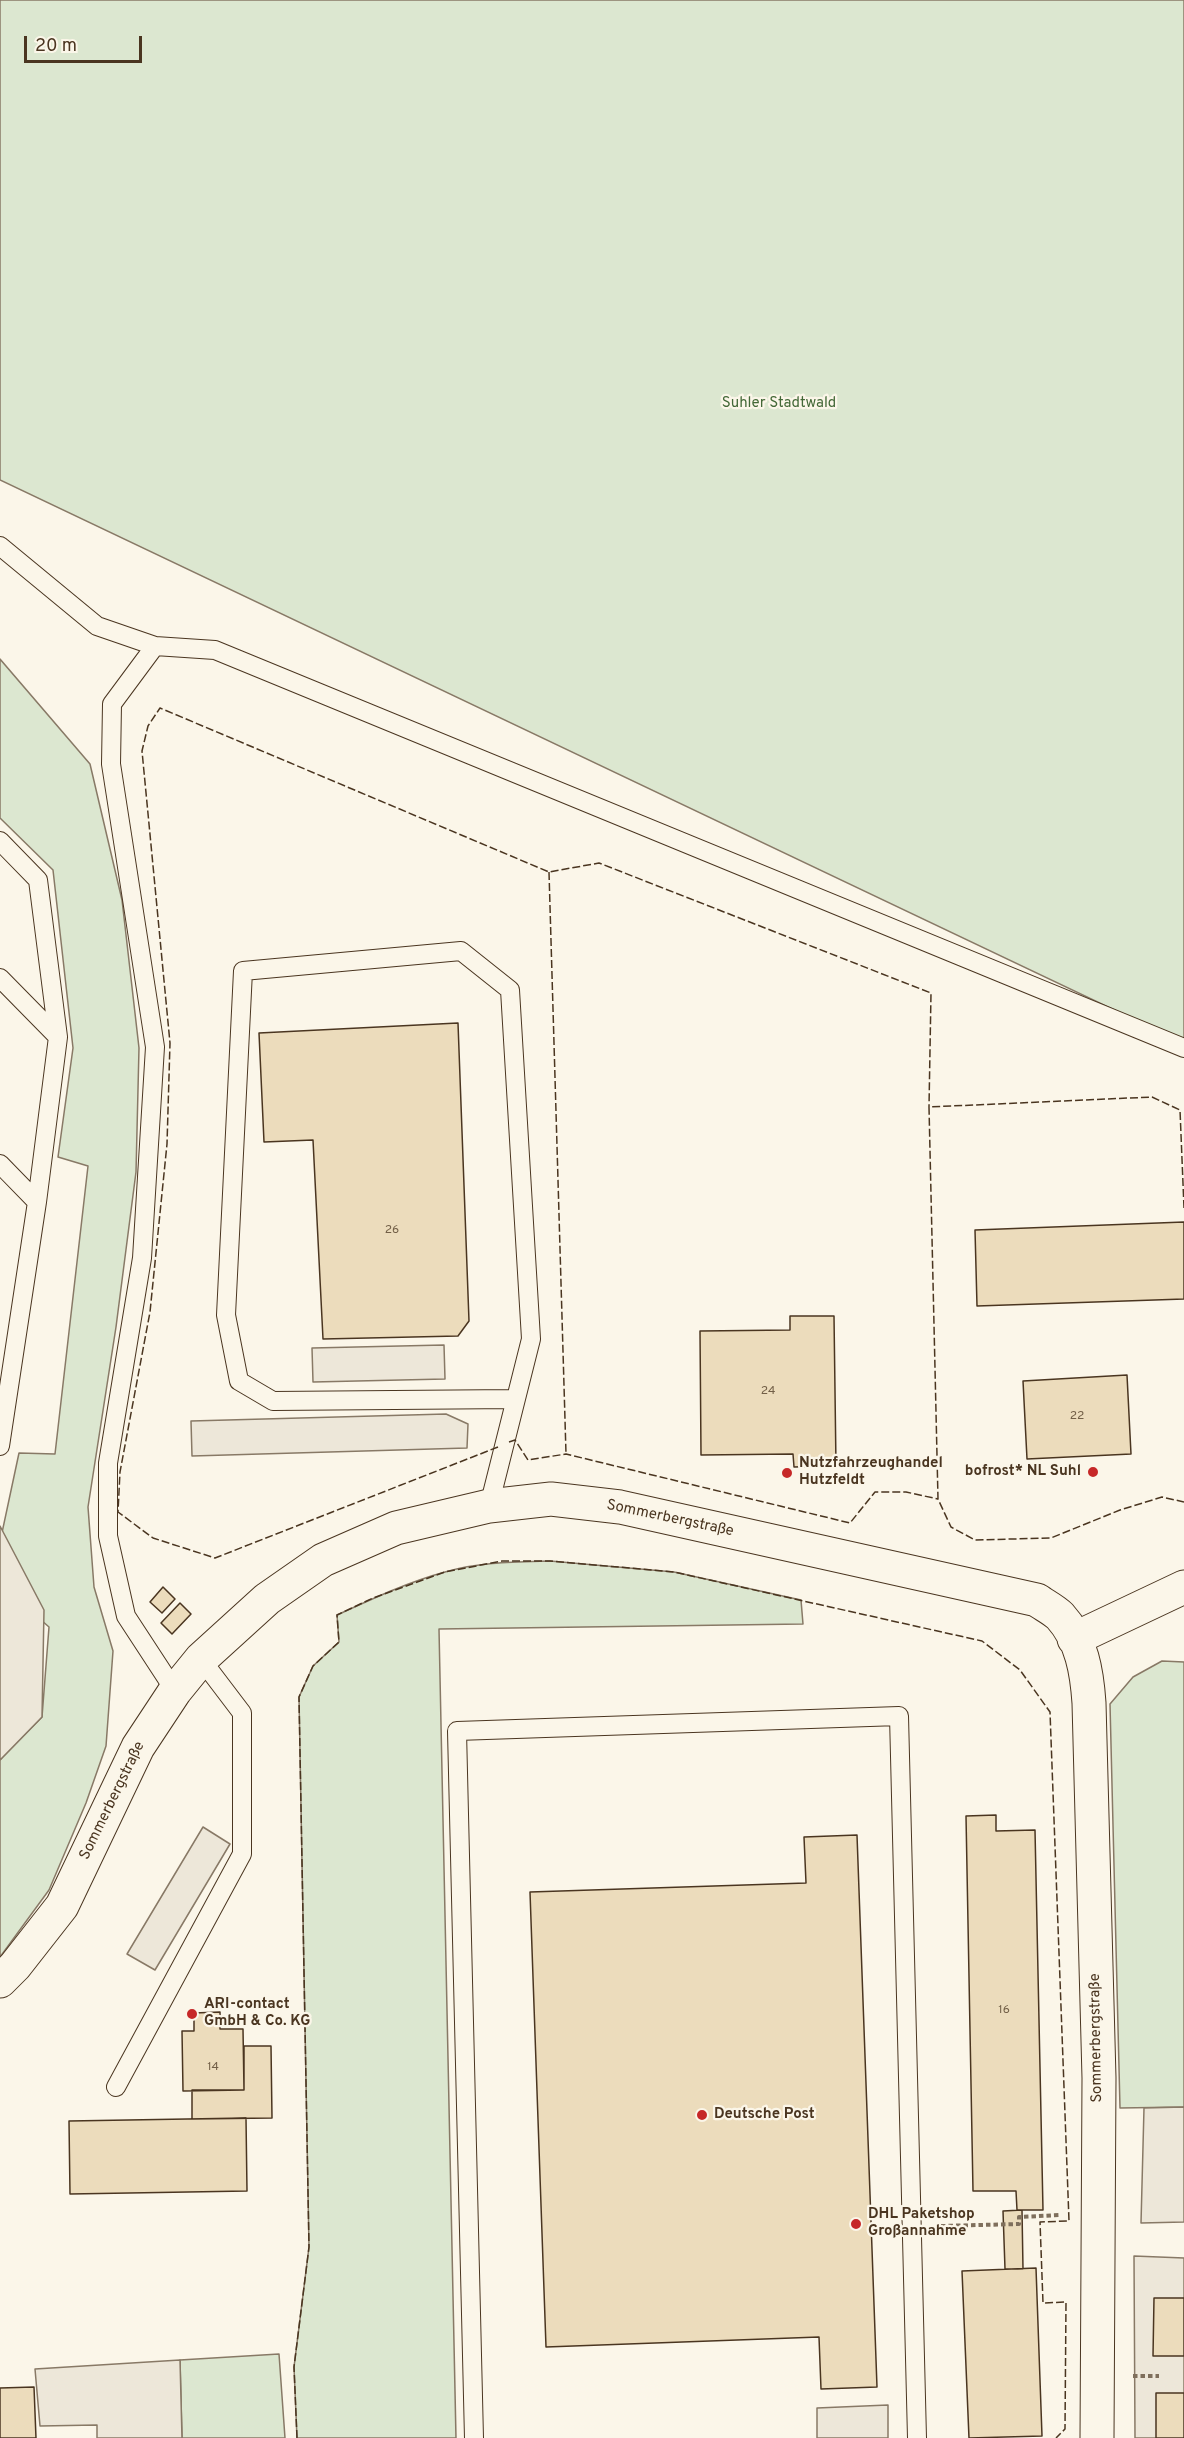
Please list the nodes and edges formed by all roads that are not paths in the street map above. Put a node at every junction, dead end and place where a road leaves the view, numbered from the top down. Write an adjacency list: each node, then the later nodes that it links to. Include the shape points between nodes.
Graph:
1 (0, 546): 2 (lane, via 97,626)
2 (155, 645): 6 (lane, via 215,650); 16 (lane, via 112,704 111,764 155,1047 142,1258 108,1463 108,1536 126,1616)
3 (0, 841): 5 (lane, via 38,880)
4 (0, 978): 5 (lane)
5 (58, 1037): 8 (lane)
6 (1184, 1048)
7 (0, 1164): 8 (lane)
8 (37, 1202): 9 (lane)
9 (6, 1367): 11 (lane)
10 (515, 1399): 10 (lane, via 531,1339 510,990 461,951 243,971 226,1315 239,1381 273,1401); 12 (lane)
11 (0, 1446)
12 (489, 1506): 14 (street, Sommerbergstraße, via 551,1499 620,1507 1037,1600 1060,1616); 15 (street, Sommerbergstraße, via 396,1528 323,1560 267,1599)
13 (1184, 1587): 14 (street)
14 (1074, 1640): 21 (street, Sommerbergstraße, via 1086,1669 1089,1703 1099,2078)
15 (201, 1659): 16 (street, Sommerbergstraße); 18 (lane, via 242,1713 242,1854)
16 (175, 1691): 17 (street, Sommerbergstraße, via 138,1747 62,1906)
17 (0, 1981)
18 (116, 2087)
19 (474, 2438): 20 (lane, via 457,1731 899,1716)
20 (917, 2438)
21 (1096, 2438)

